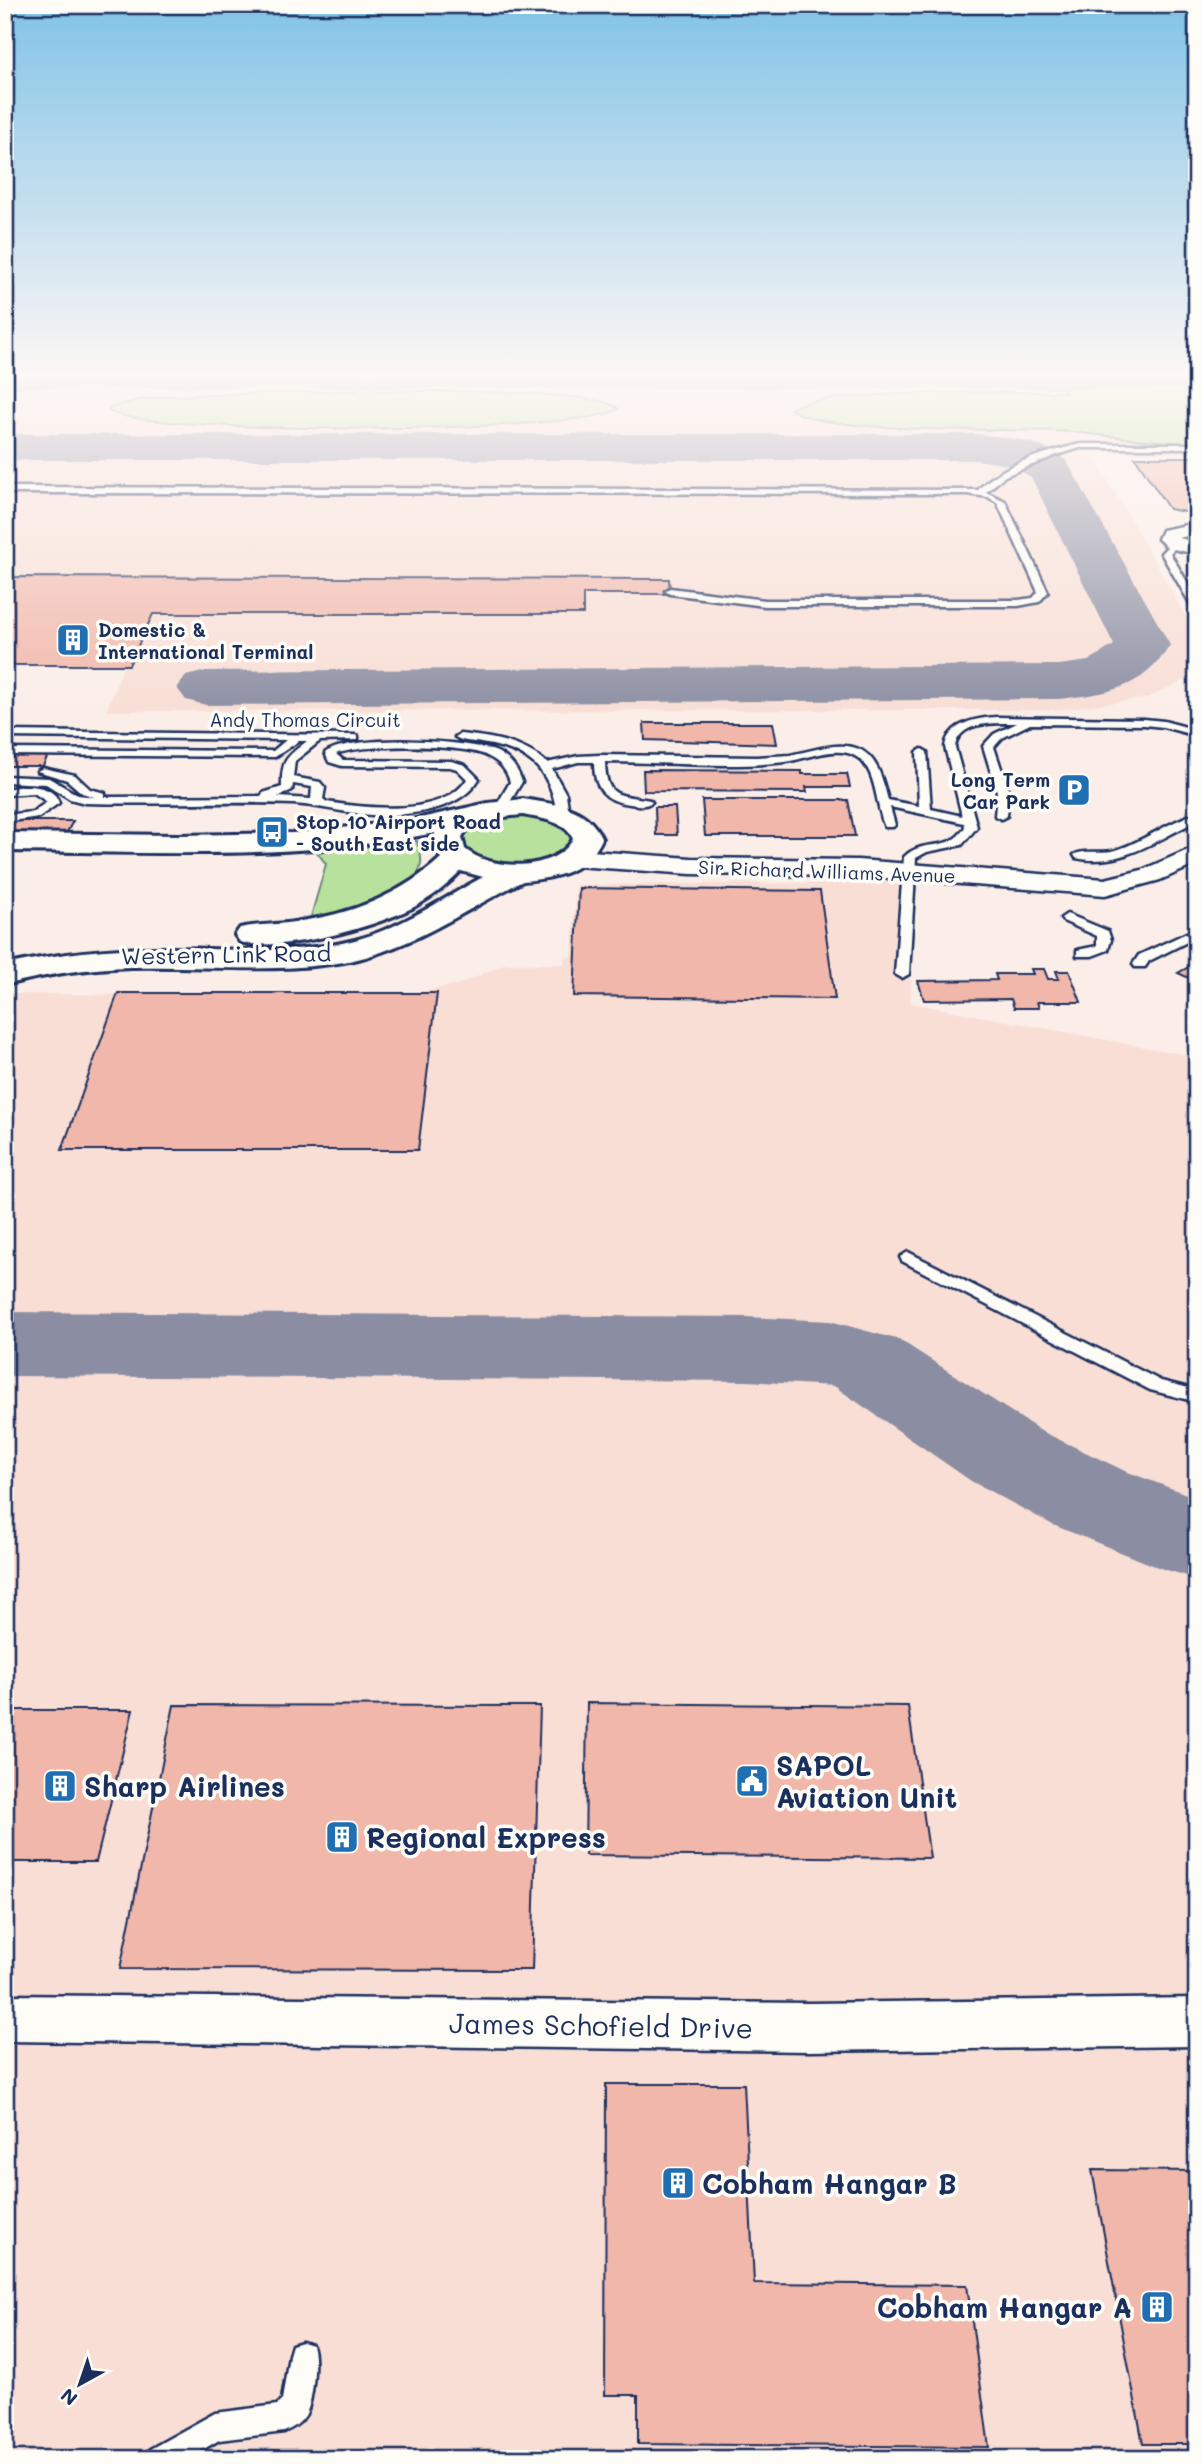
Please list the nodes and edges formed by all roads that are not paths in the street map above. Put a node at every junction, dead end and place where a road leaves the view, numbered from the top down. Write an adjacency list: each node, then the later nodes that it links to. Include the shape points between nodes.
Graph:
1 (5, 490): 2 (lane)
2 (981, 492): 6 (lane, via 1001,501 1041,586 1040,597 1031,602 765,603)
3 (1197, 528): 4 (street, via 1168,534 1167,539)
4 (1175, 544): 5 (street); 7 (lane, via 1165,553)
5 (1197, 548)
6 (670, 591)
7 (1197, 607)
8 (1027, 723): 28 (lane, via 998,736 988,746 1003,792)
9 (1197, 733): 32 (lane, via 1144,722 997,720 971,724 956,733 950,747)
10 (5, 734): 11 (lane, Andy Thomas Circuit)
11 (295, 739): 12 (lane, Andy Thomas Circuit); 15 (lane, via 275,754)
12 (316, 739): 13 (lane, Andy Thomas Circuit); 21 (lane, via 290,760)
13 (336, 739): 14 (lane, via 437,742); 18 (lane, Andy Thomas Circuit, via 439,736 484,740 523,751)
14 (474, 748): 25 (lane, via 337,749 330,757 336,761 451,764 473,779 458,795 415,809 367,813); 26 (lane, via 502,760 515,775 516,782)
15 (5, 752)
16 (922, 752): 27 (lane)
17 (599, 758): 18 (lane); 23 (lane, via 602,790 611,797); 24 (lane, via 775,759 851,751 873,768)
18 (546, 767): 34 (lane, via 559,787)
19 (5, 771): 21 (lane, via 62,774 86,791 113,795 268,795 285,791)
20 (5, 779): 25 (lane, via 49,781 85,800)
21 (289, 780): 25 (lane, via 316,784 317,800)
22 (5, 792): 30 (lane, via 27,788 52,798 36,815)
23 (646, 802)
24 (882, 802): 27 (lane); 33 (lane)
25 (323, 804)
26 (501, 808): 31 (street); 34 (street, via 523,807)
27 (925, 813): 32 (lane)
28 (1001, 816)
29 (1197, 816): 38 (lane, via 1116,855)
30 (5, 819)
31 (464, 819): 36 (street, via 378,836 303,842); 39 (street, via 448,839)
32 (971, 821): 40 (lane, via 960,842 922,849)
33 (888, 825)
34 (575, 834): 40 (street, Sir Richard Williams Avenue, via 691,866); 41 (street, via 547,870)
35 (1197, 839): 40 (street, Sir Richard Williams Avenue, via 1144,867 1077,876)
36 (5, 842)
37 (1197, 854): 40 (street, Sir Richard Williams Avenue, via 1151,875 1105,887 1041,884)
38 (1080, 855)
39 (458, 859): 41 (street, via 488,871); 44 (street, Western Link Road, via 410,897 324,925 257,934 79,939)
40 (910, 864): 47 (lane)
41 (514, 874): 48 (street, Western Link Road, via 403,934 349,951 275,957 118,956)
42 (1067, 918): 45 (lane, via 1102,934 1106,942 1098,952)
43 (1193, 934): 46 (lane)
44 (5, 953)
45 (1082, 953)
46 (1140, 964)
47 (902, 974)
48 (5, 975)
49 (908, 1257): 50 (lane, via 1156,1386)
50 (1197, 1396)
51 (5, 2018): 52 (street, James Schofield Drive, via 810,2028)
52 (1197, 2022)
53 (302, 2355): 54 (lane, via 295,2406 284,2418 215,2427)
54 (160, 2459)

